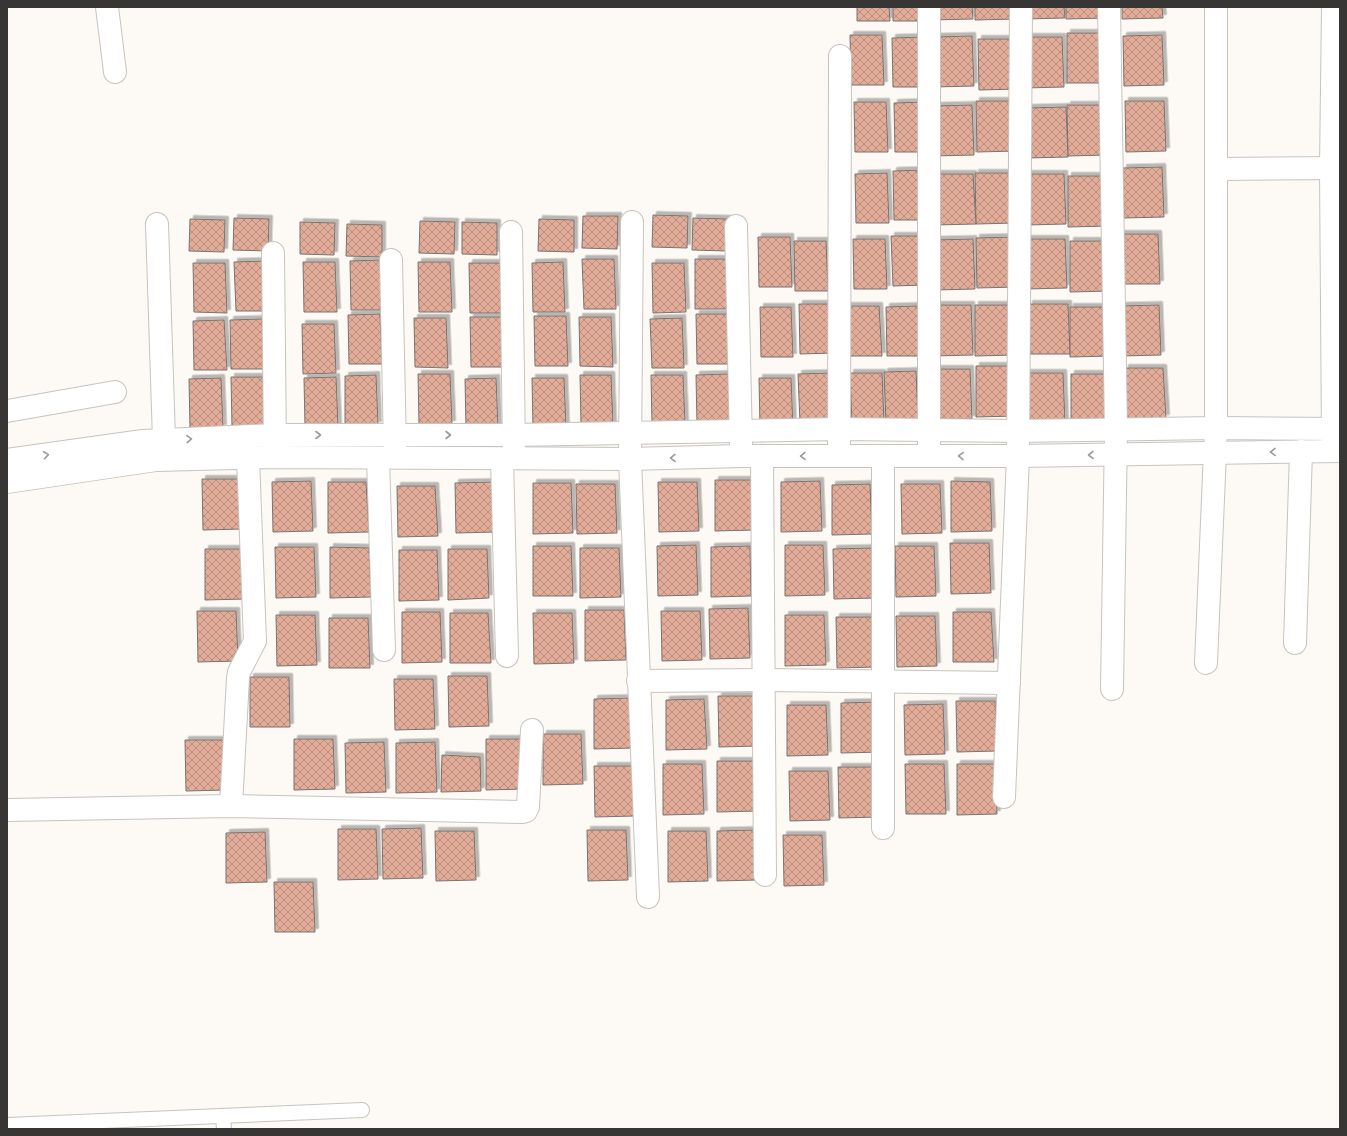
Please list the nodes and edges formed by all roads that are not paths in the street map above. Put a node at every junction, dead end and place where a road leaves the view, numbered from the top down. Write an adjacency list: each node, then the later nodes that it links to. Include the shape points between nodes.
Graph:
1 (107, 7): 8 (street)
2 (929, 7): 21 (street)
3 (1021, 7): 25 (street)
4 (1110, 7): 23 (street)
5 (1216, 7): 10 (street)
6 (1333, 7): 9 (street)
7 (840, 56): 20 (street)
8 (115, 72)
9 (1335, 168): 10 (street); 22 (street)
10 (1216, 169): 19 (street)
11 (632, 222): 26 (street)
12 (157, 224): 30 (street)
13 (736, 226): 24 (street)
14 (511, 232): 29 (street)
15 (274, 253): 27 (street)
16 (391, 260): 28 (street)
17 (115, 392): 18 (street)
18 (7, 411)
19 (1216, 428): 22 (street); 23 (street); 33 (street)
20 (839, 429): 21 (street); 24 (street); 34 (street)
21 (929, 429): 25 (street); 35 (street)
22 (1336, 429): 31 (street)
23 (1116, 430): 25 (street); 36 (street)
24 (739, 431): 26 (street); 37 (street)
25 (1018, 431): 39 (street)
26 (630, 433): 29 (street); 44 (street)
27 (275, 435): 28 (street, one-way to 28); 30 (street, one-way to 27); 40 (street)
28 (396, 435): 29 (street, one-way to 29); 42 (street)
29 (513, 435): 43 (street)
30 (164, 440): 45 (street, one-way to 30)
31 (1337, 451): 32 (street)
32 (1301, 452): 33 (street, one-way to 33); 47 (street)
33 (1215, 454): 36 (street); 50 (street)
34 (838, 455): 37 (street, one-way to 37); 38 (street)
35 (929, 455): 38 (street); 39 (street, one-way to 35)
36 (1115, 455): 39 (street, one-way to 39); 55 (street)
37 (752, 456): 44 (street, one-way to 44); 51 (street)
38 (882, 456): 53 (street)
39 (1018, 456): 54 (street)
40 (276, 457): 41 (street); 42 (street)
41 (248, 458): 46 (street, via 156,460); 58 (street, via 255,641 238,678)
42 (386, 458): 43 (street); 48 (street)
43 (508, 459): 44 (street); 49 (street)
44 (630, 459): 52 (street)
45 (7, 460)
46 (7, 482)
47 (1295, 643)
48 (384, 650)
49 (507, 656)
50 (1206, 663)
51 (764, 680): 52 (street); 53 (street); 61 (street)
52 (638, 681): 62 (street)
53 (883, 683): 54 (street); 60 (street)
54 (1009, 683): 57 (street)
55 (1112, 689)
56 (532, 730): 58 (street, via 526,811)
57 (1004, 797)
58 (231, 806): 59 (street)
59 (7, 810)
60 (883, 828)
61 (764, 875)
62 (648, 897)
63 (362, 1110): 64 (lane)
64 (223, 1122): 65 (lane)
65 (7, 1125)

